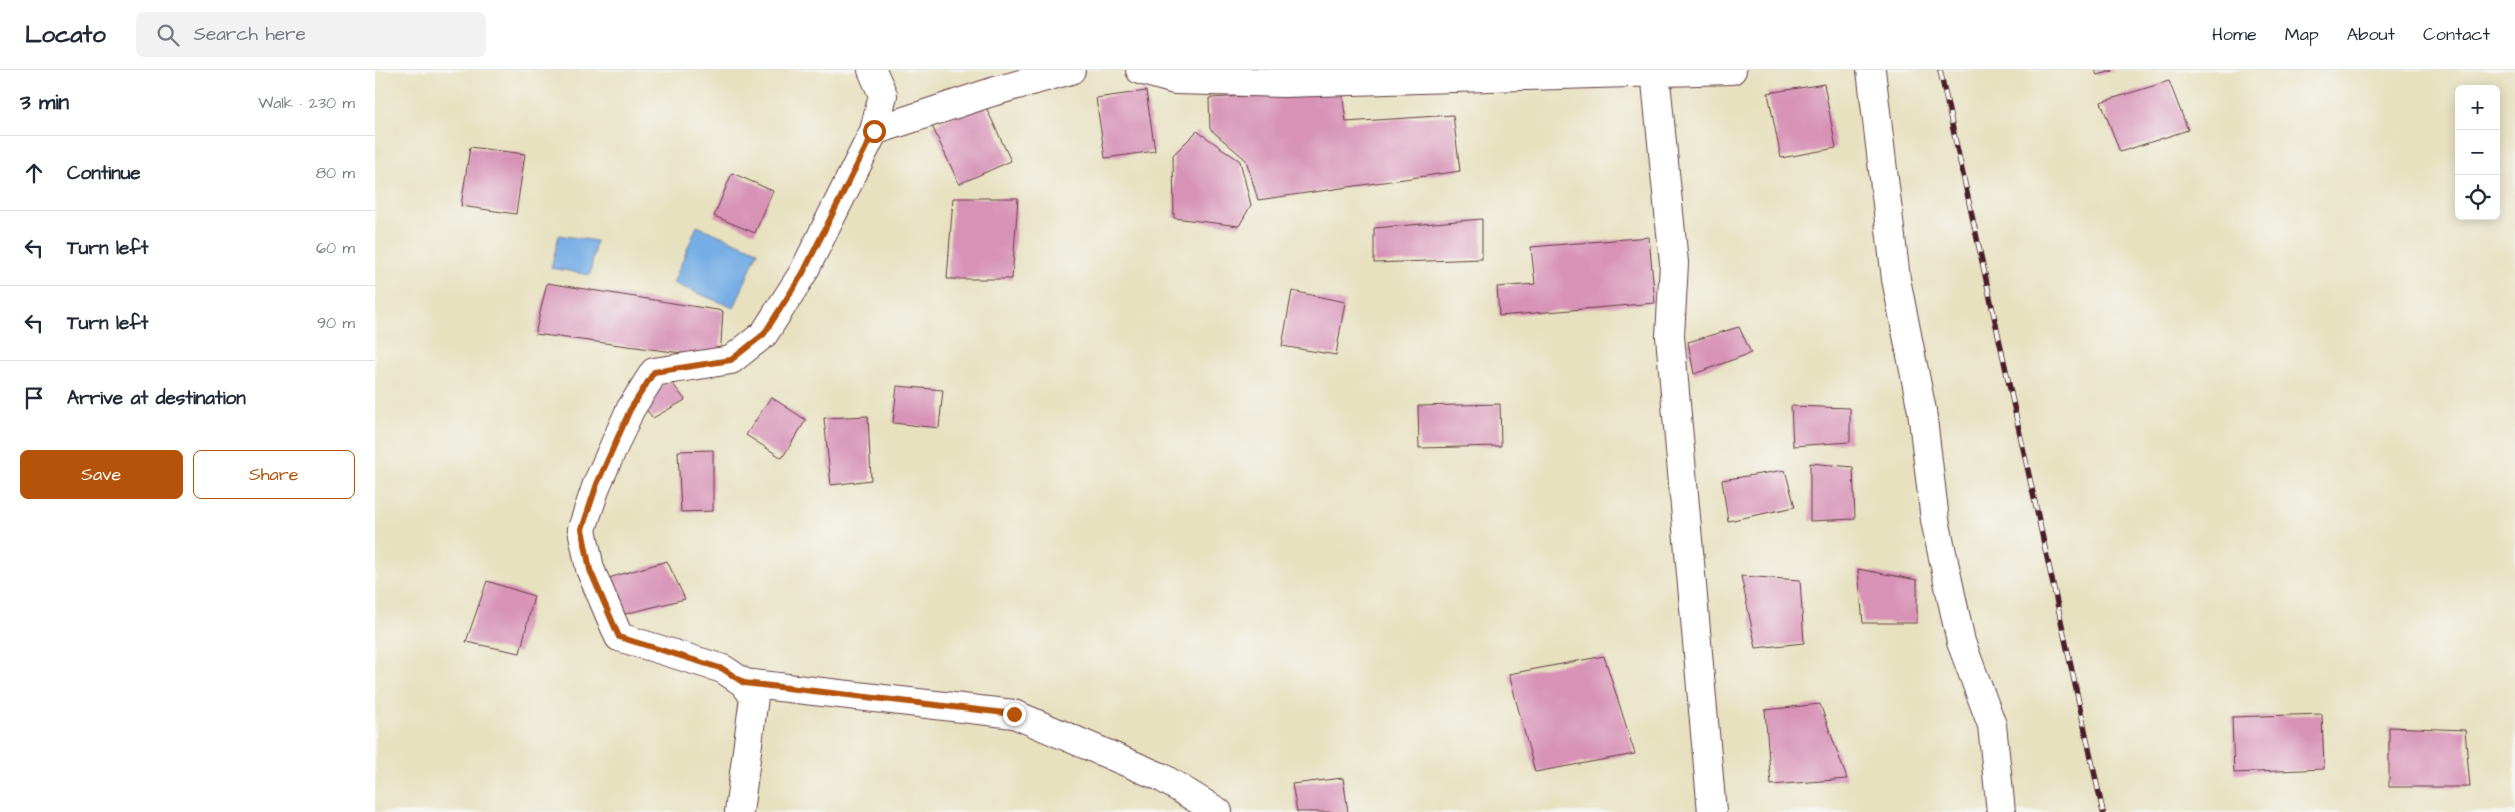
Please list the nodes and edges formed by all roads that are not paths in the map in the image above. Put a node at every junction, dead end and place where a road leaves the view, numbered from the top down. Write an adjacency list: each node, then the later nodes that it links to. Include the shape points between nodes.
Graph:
1 (872, 70): 7 (street, via 883,96)
2 (1071, 70): 7 (street)
3 (1140, 70): 6 (street, via 1175,80 1283,83)
4 (1732, 70): 6 (street)
5 (1871, 70): 12 (street, via 1896,278 1922,411 1935,520 1961,642 1992,725)
6 (1655, 72): 11 (street, via 1675,263 1670,336)
7 (874, 131): 8 (street, via 803,273 764,334 731,360 654,372 630,410 597,484 582,529 590,570 619,637 723,669)
8 (744, 683): 9 (street, via 755,697); 10 (street, via 1014,714 1161,777)
9 (739, 812)
10 (1218, 812)
11 (1712, 812)
12 (2001, 812)

